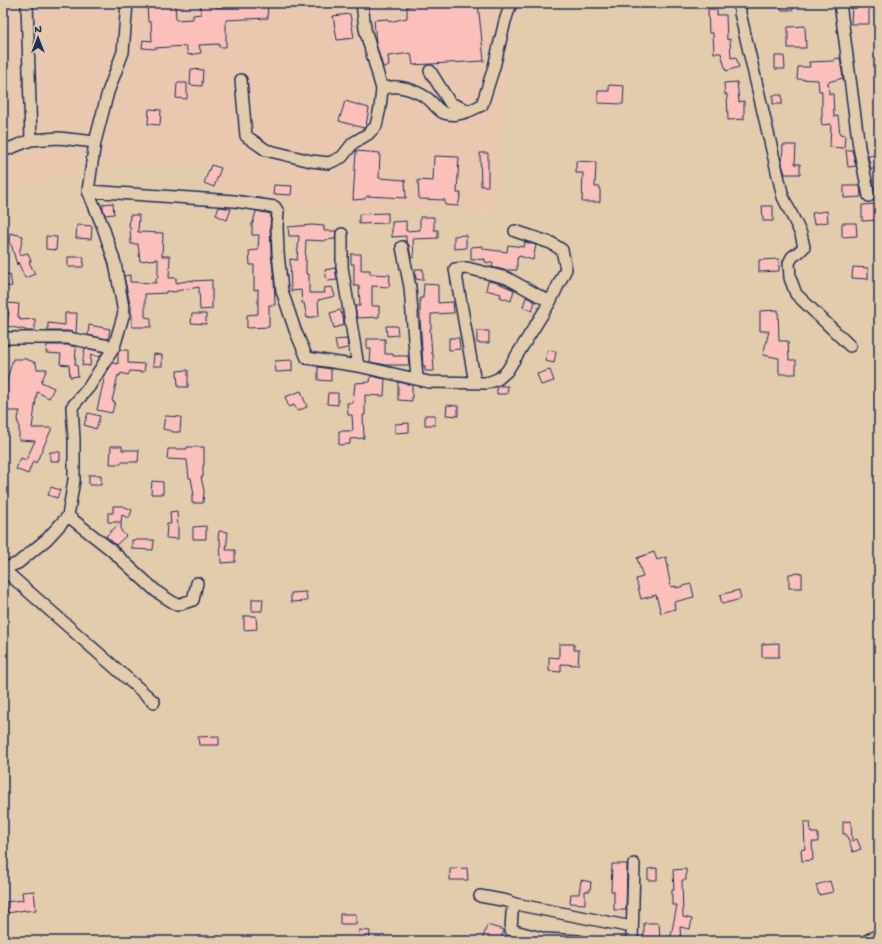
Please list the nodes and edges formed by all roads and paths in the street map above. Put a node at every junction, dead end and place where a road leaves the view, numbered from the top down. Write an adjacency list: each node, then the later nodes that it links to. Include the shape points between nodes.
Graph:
1 (27, 3): 11 (street)
2 (127, 3): 12 (street, via 123,52 108,92)
3 (362, 3): 9 (street, via 365,29)
4 (511, 3): 10 (street, via 482,105)
5 (740, 3): 21 (street, via 740,13 783,197 801,234 804,247 792,257 790,278 796,294)
6 (840, 3): 15 (street, via 859,148)
7 (430, 71): 10 (street, via 450,103)
8 (241, 80): 9 (street, via 246,136 266,150 329,163 342,157 353,143 376,126)
9 (382, 89): 10 (street, via 388,86 416,92 442,112 456,115)
10 (469, 111)
11 (31, 140): 12 (street, via 59,138); 13 (street)
12 (95, 142): 14 (street)
13 (3, 151)
14 (88, 190): 22 (street, via 115,263 124,313); 23 (street, via 234,201 275,207 278,212 278,253 282,291 307,358)
15 (869, 196)
16 (515, 231): 19 (street, via 551,243 562,250 566,268)
17 (342, 234): 23 (street, via 342,267)
18 (402, 247): 24 (street, via 410,287)
19 (550, 302): 25 (street, via 506,371 498,379 487,383); 25 (street, via 506,278 467,268 455,269)
20 (3, 338): 22 (street, via 68,338)
21 (850, 346)
22 (114, 347): 26 (street, via 89,387 72,407 74,480)
23 (358, 366): 24 (street)
24 (417, 379): 25 (street, via 429,382)
25 (475, 383)
26 (68, 516): 27 (street, via 47,540 18,563); 28 (street, via 110,549 157,592 177,605 193,600)
27 (3, 569): 29 (street)
28 (197, 583)
29 (154, 702)
30 (634, 864): 33 (street)
31 (480, 896): 32 (street, via 507,900)
32 (515, 904): 33 (street); 35 (street, via 511,930 545,939)
33 (632, 927): 36 (street)
34 (879, 936): 37 (main road)
35 (579, 941)
36 (632, 941)
37 (868, 941)

